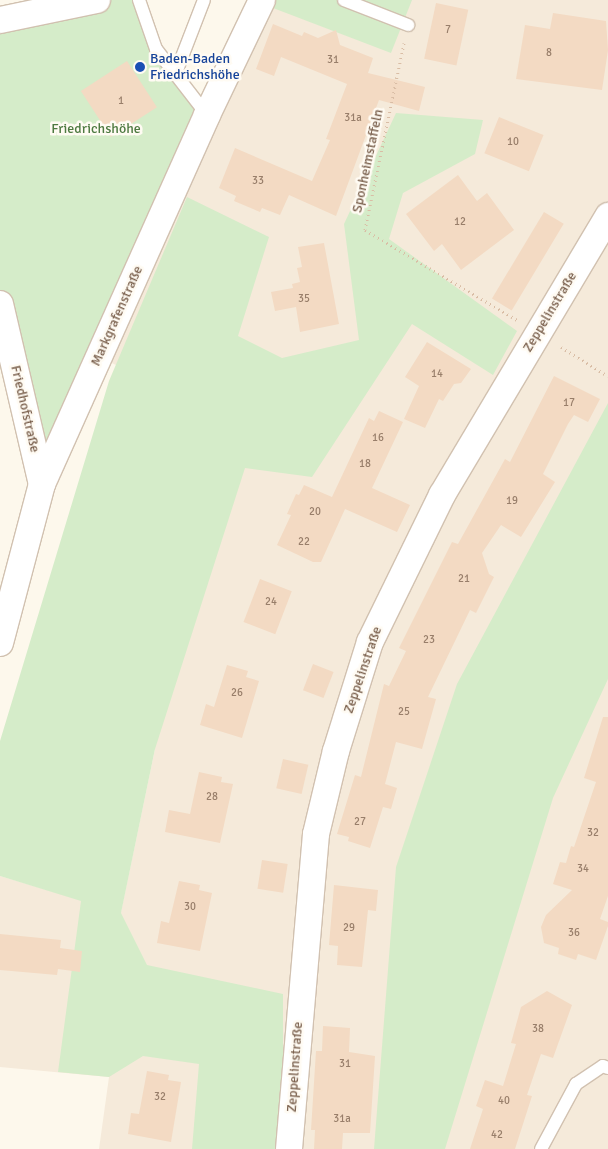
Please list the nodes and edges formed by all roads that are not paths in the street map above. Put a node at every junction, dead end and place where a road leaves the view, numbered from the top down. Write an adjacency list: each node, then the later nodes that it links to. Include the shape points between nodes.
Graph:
1 (97, 0): 6 (street)
2 (138, 0): 8 (lane, via 156,49)
3 (204, 0): 8 (lane)
4 (262, 0): 9 (street, Markgrafenstraße)
5 (344, 0): 7 (lane)
6 (0, 20)
7 (408, 25)
8 (176, 75): 9 (lane)
9 (207, 116): 12 (street, Markgrafenstraße)
10 (608, 216): 15 (street, Zeppelinstraße, via 442,495 370,642 336,751 316,834)
11 (0, 304): 12 (street, Friedhofstraße)
12 (42, 484): 13 (street, Markgrafenstraße)
13 (0, 643)
14 (608, 1068): 16 (lane, via 603,1066 576,1084)
15 (289, 1149)
16 (541, 1149)

